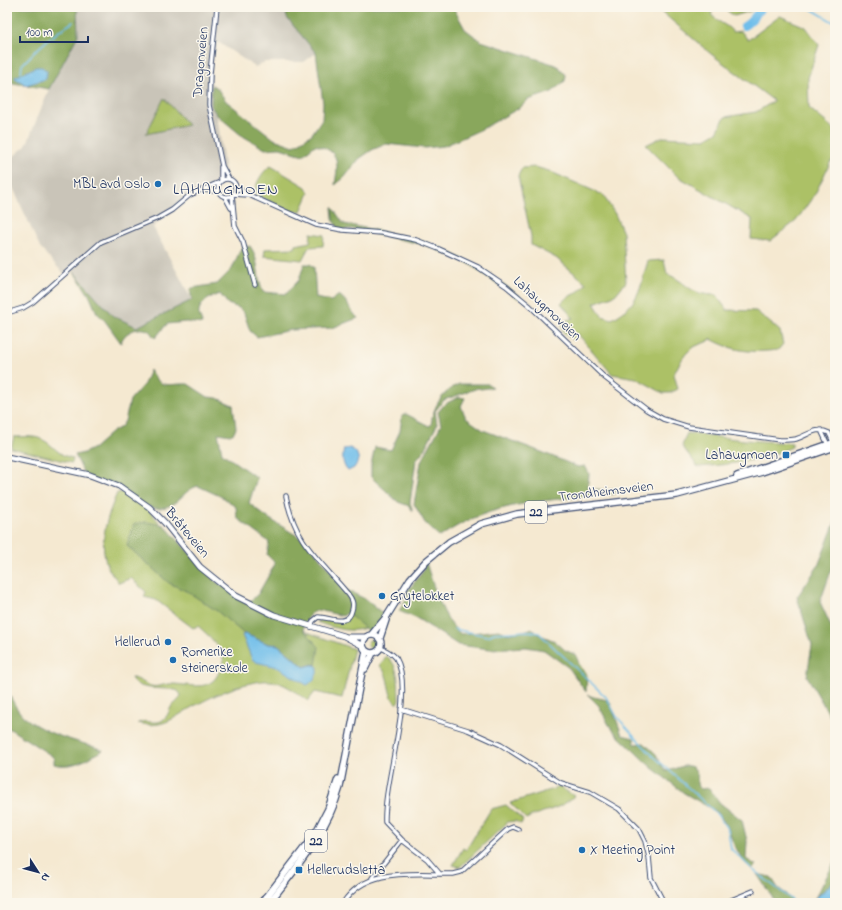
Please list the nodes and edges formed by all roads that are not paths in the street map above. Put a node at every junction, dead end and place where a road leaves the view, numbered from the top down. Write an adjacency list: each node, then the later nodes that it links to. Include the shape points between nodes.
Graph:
1 (217, 7): 2 (street, Dragonveien, via 209,98)
2 (222, 166): 3 (street, Dragonveien); 4 (street, Dragonveien)
3 (229, 179): 4 (street); 5 (street)
4 (220, 182): 6 (street); 7 (street)
5 (236, 187): 8 (street); 9 (street, Lahaugmoveien)
6 (202, 190): 7 (street); 13 (street, via 158,218 101,242 33,302)
7 (218, 191): 10 (street)
8 (233, 195): 9 (street, Lahaugmoveien); 10 (street); 11 (street)
9 (249, 195): 14 (street, Lahaugmoveien, via 316,225 406,238 433,246 478,267 532,307 604,377 647,410 671,423 780,440 794,439)
10 (225, 197): 11 (street)
11 (232, 209): 12 (street, via 235,226 243,242)
12 (255, 285)
13 (7, 313)
14 (820, 430): 15 (street); 15 (street, via 829,433)
15 (833, 445): 18 (main road, Trondheimsveien / 22, via 724,482 666,497 517,514 481,524 448,542 426,561 405,585)
16 (7, 457): 19 (main road, Bråteveien, via 90,476 124,489 154,511 200,567 223,587 267,613)
17 (286, 496): 19 (street, via 290,516 301,539 348,594 353,604 351,613 345,619 336,621 318,617)
18 (387, 616): 20 (main road, Trondheimsveien / 22); 23 (main road, Trondheimsveien / 22)
19 (311, 627): 21 (main road, Bråteveien)
20 (372, 634): 22 (main road, 22); 23 (main road)
21 (344, 636): 22 (main road, Bråteveien); 24 (main road, Bråteveien)
22 (366, 637): 24 (main road, 22)
23 (380, 638): 25 (main road, 22)
24 (364, 648): 26 (main road); 27 (main road, 22)
25 (381, 648): 26 (main road); 28 (street, via 391,654 398,663)
26 (373, 653): 27 (main road, 22)
27 (362, 675): 34 (main road, 22, via 338,793 326,824 306,855)
28 (401, 709): 30 (street, via 384,813 386,826); 38 (street, via 468,730 501,745 561,783 590,792 619,810 638,829 644,841 651,878)
29 (518, 828): 31 (street, via 513,826 508,829 461,872)
30 (402, 840): 31 (street, via 427,859); 32 (street)
31 (440, 874): 32 (street)
32 (372, 878): 37 (street, via 352,891)
33 (752, 891): 39 (street)
34 (269, 901): 35 (main road, 22); 36 (main road)
35 (262, 903)
36 (278, 903)
37 (343, 903)
38 (664, 903)
39 (724, 903)

